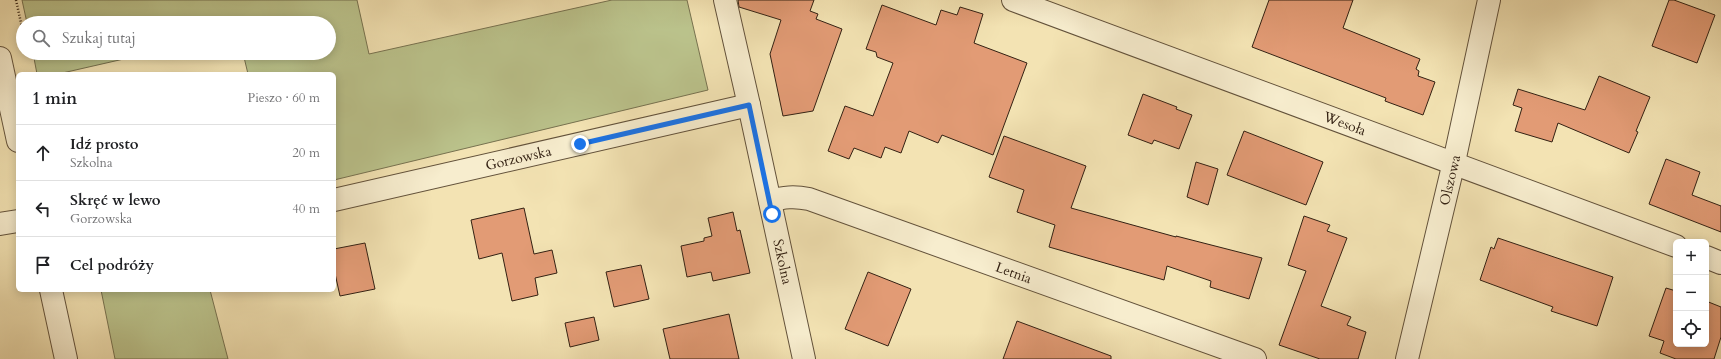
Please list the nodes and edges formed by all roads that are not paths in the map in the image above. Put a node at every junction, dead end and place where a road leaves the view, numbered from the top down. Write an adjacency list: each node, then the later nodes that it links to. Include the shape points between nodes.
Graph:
1 (725, 0): 5 (street, Szkolna)
2 (1013, 0): 7 (street, Wesoła)
3 (1488, 0): 7 (street, Olszowa)
4 (0, 58): 6 (street)
5 (749, 105): 8 (street, Gorzowska); 9 (street, Szkolna)
6 (16, 132)
7 (1454, 162): 12 (street, Wesoła); 19 (street, Olszowa)
8 (336, 200)
9 (770, 201): 17 (street, Szkolna); 18 (street, Letnia, via 797,196)
10 (16, 221): 11 (street)
11 (0, 224)
12 (1673, 245)
13 (1709, 258): 14 (street)
14 (1721, 262)
15 (51, 292): 16 (street)
16 (66, 359)
17 (804, 359)
18 (1255, 359)
19 (1407, 359)

